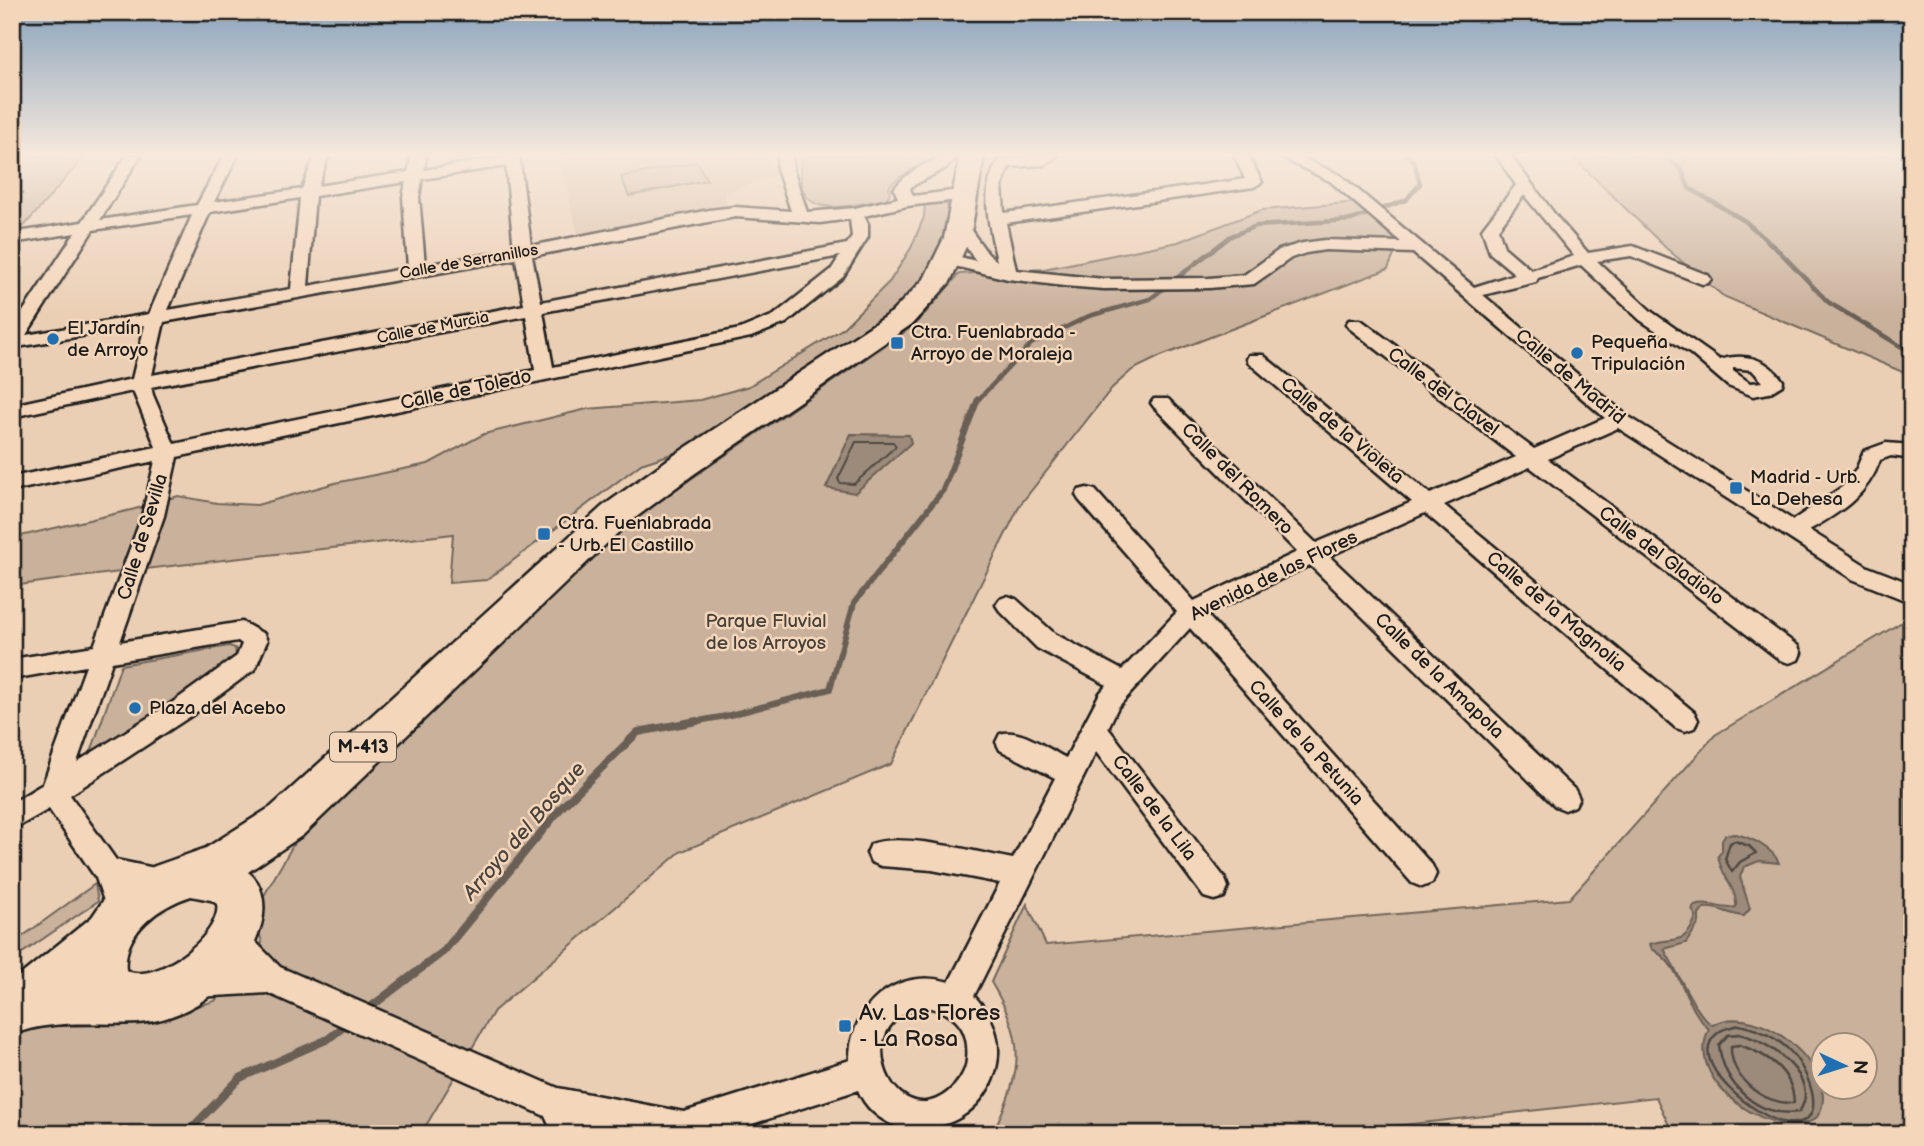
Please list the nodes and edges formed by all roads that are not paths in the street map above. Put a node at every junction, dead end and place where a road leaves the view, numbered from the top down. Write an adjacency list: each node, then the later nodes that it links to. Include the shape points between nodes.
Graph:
1 (98, 208): 18 (street)
2 (206, 208): 14 (street)
3 (307, 208): 32 (street)
4 (412, 208): 27 (street)
5 (517, 208): 23 (street)
6 (798, 208): 16 (street)
7 (875, 208): 15 (street, Calle de Serranillos)
8 (964, 208): 19 (main road, M-413)
9 (998, 208): 17 (street)
10 (1070, 208): 17 (street)
11 (1372, 208): 22 (street, Calle de Madrid)
12 (1506, 208): 29 (street, via 1490,229 1496,249)
13 (1544, 208): 25 (street)
14 (203, 209): 18 (street); 34 (street)
15 (855, 213): 16 (street, Calle de Serranillos, via 820,218); 21 (street, via 860,237)
16 (800, 215): 23 (street, Calle de Serranillos, via 709,215)
17 (997, 219): 28 (street)
18 (86, 227): 20 (street); 36 (street)
19 (961, 228): 24 (street); 26 (main road, M-413)
20 (12, 238)
21 (854, 248): 33 (street, Calle de Murcia); 40 (street, Calle de Toledo, via 836,272 780,319 745,333)
22 (1419, 248): 28 (street, via 1303,248 1236,283 1104,284); 31 (street, Calle de Madrid)
23 (523, 253): 27 (street, Calle de Serranillos); 33 (street)
24 (982, 258): 26 (street); 28 (street)
25 (1586, 258): 29 (street); 30 (street, via 1633,251); 37 (street, via 1645,315)
26 (945, 265): 28 (street); 28 (street, via 950,275 975,268); 68 (main road, M-413, via 902,318 615,515)
27 (417, 271): 32 (street, Calle de Serranillos)
28 (1004, 272)
29 (1530, 278): 31 (street)
30 (1702, 279)
31 (1473, 293): 45 (street, Calle de Madrid)
32 (299, 294): 34 (street, Calle de Serranillos)
33 (535, 309): 40 (street); 42 (street, Calle de Murcia)
34 (155, 320): 36 (street, Calle de Serranillos); 42 (street)
35 (1355, 324): 48 (street, Calle del Clavel)
36 (12, 342)
37 (1689, 345): 39 (street); 41 (street)
38 (1256, 359): 51 (street, Calle de la Violeta)
39 (1744, 362): 41 (street, via 1724,365); 41 (street, via 1767,372 1772,385 1748,388)
40 (545, 373): 46 (street, Calle de Toledo)
41 (1723, 373)
42 (141, 383): 44 (street, Calle de Murcia); 46 (street, Calle de Sevilla)
43 (1161, 403): 53 (street, Calle del Romero)
44 (12, 411)
45 (1619, 420): 48 (street, Avenida de las Flores); 52 (street, Calle de Madrid)
46 (168, 452): 49 (street, Calle de Toledo); 58 (street, Calle de Sevilla, via 153,516)
47 (1912, 452): 52 (street, via 1891,448 1871,456 1857,487)
48 (1532, 459): 51 (street, Avenida de las Flores); 57 (street, Calle del Gladiolo)
49 (12, 484)
50 (1087, 495): 56 (street, Calle de la Petunia)
51 (1427, 503): 53 (street, Avenida de las Flores); 61 (street, Calle de la Magnolia)
52 (1790, 531): 54 (street, Calle de Madrid, via 1860,573)
53 (1313, 554): 56 (street, Avenida de las Flores); 66 (street, Calle de la Amapola)
54 (1912, 594)
55 (1008, 605): 60 (street, via 1046,641)
56 (1190, 613): 60 (street, Avenida de las Flores); 71 (street, Calle de la Petunia)
57 (1789, 653)
58 (104, 654): 59 (street); 65 (street, Calle de Sevilla); 65 (street, via 242,631 255,640 246,662)
59 (12, 669)
60 (1123, 682): 62 (street, Avenida de las Flores)
61 (1685, 720)
62 (1093, 729): 64 (street, Avenida de las Flores); 73 (street, Calle de la Lila)
63 (1009, 742): 64 (street)
64 (1071, 773): 70 (street, Avenida de las Flores)
65 (53, 792): 67 (street); 74 (street)
66 (1565, 798)
67 (12, 818)
68 (287, 821): 72 (main road, M-413, via 220,864); 75 (main road, M-413, via 248,882)
69 (881, 853): 70 (street, via 932,857)
70 (1020, 874): 79 (street, Avenida de las Flores)
71 (1422, 874)
72 (179, 878): 74 (main road, M-413); 75 (main road, via 209,875 224,879 234,889)
73 (1214, 887)
74 (112, 906): 78 (main road, via 99,972 106,986 120,996); 80 (main road, M-413)
75 (236, 920): 76 (street); 77 (main road, M-413, via 222,955)
76 (269, 978): 77 (street); 82 (street)
77 (190, 982): 78 (main road, M-413)
78 (139, 999): 80 (main road, M-413, via 64,998)
79 (956, 1000): 81 (street, via 926,992 903,997 888,1007 872,1027 866,1045); 83 (street, via 977,1021 985,1044 981,1077)
80 (18, 1008)
81 (867, 1070): 83 (street, via 872,1086 887,1104 904,1115); 84 (street)
82 (557, 1104): 84 (street); 85 (street)
83 (948, 1123)
84 (680, 1132)
85 (570, 1134)

